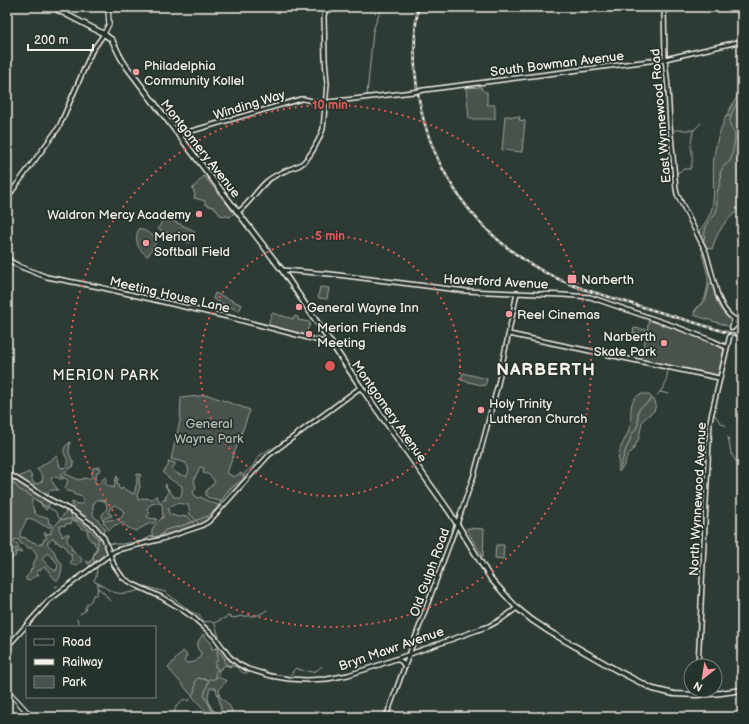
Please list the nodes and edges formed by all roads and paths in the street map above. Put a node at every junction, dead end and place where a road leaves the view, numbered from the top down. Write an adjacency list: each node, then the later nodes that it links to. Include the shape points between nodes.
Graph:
1 (52, 7): 5 (main road, Montgomery Avenue)
2 (108, 7): 5 (main road, via 109,24)
3 (326, 7): 9 (street)
4 (664, 7): 7 (street, East Wynnewood Road)
5 (104, 34): 10 (main road, Montgomery Avenue, via 111,39 124,64); 11 (street, via 92,51 58,127)
6 (742, 41): 7 (street, South Bowman Avenue)
7 (665, 59): 8 (street, South Bowman Avenue, bridge); 16 (street, East Wynnewood Road, via 677,194 706,252 721,303 728,315)
8 (413, 92): 9 (street, Winding Way)
9 (326, 103): 10 (street, Winding Way, via 301,99); 12 (street, via 323,129 304,162 273,176)
10 (178, 135): 12 (main road, Montgomery Avenue)
11 (7, 198)
12 (238, 212): 14 (main road, Montgomery Avenue)
13 (7, 258): 20 (street, Meeting House Lane, via 21,267 47,277 232,318)
14 (282, 270): 15 (street, Haverford Avenue, via 466,291); 20 (main road, Montgomery Avenue)
15 (517, 293): 18 (street, Old Gulph Road); 21 (street, Haverford Avenue, via 590,298 677,327)
16 (734, 318): 17 (main road, East Wynnewood Road); 17 (street, via 732,328 736,324)
17 (742, 324)
18 (509, 334): 22 (street); 25 (street, Old Gulph Road, via 486,432)
19 (730, 335): 21 (street, North Wynnewood Avenue)
20 (331, 344): 23 (main road, Montgomery Avenue)
21 (726, 347): 22 (street, North Wynnewood Avenue)
22 (719, 378): 30 (street, North Wynnewood Avenue, via 710,421)
23 (361, 387): 25 (main road, Montgomery Avenue); 26 (street, via 269,455 208,522 162,540)
24 (7, 474): 26 (street, Bryn Mawr Avenue, via 85,518 104,538)
25 (457, 523): 27 (main road, Montgomery Avenue, via 491,579); 29 (street, Old Gulph Road)
26 (109, 554): 28 (street, via 48,601); 31 (street, Bryn Mawr Avenue, via 123,578 183,610 201,624 229,656 248,669 289,679 327,679 348,675)
27 (517, 608): 29 (street, Bryn Mawr Avenue, via 488,626); 34 (main road, Montgomery Avenue, via 550,632 648,687 667,692 697,693)
28 (7, 647)
29 (410, 654): 31 (street, Bryn Mawr Avenue); 32 (street, Old Gulph Road)
30 (698, 658)
31 (396, 659): 32 (street)
32 (405, 667): 36 (street, Old Gulph Road)
33 (7, 690): 35 (main road)
34 (742, 690)
35 (32, 717)
36 (386, 717)

